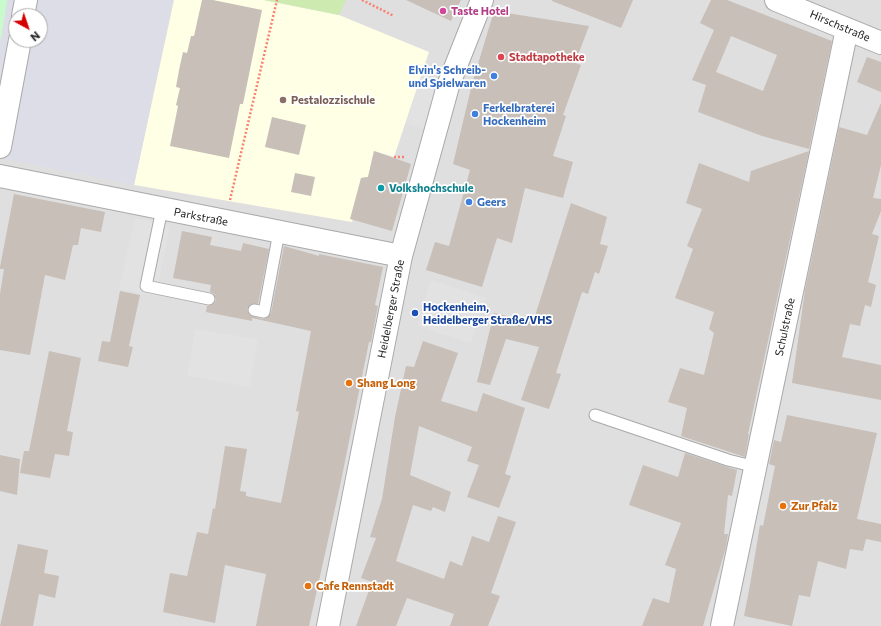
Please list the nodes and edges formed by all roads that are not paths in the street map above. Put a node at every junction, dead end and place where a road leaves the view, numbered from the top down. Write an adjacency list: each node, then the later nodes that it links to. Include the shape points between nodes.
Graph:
1 (482, 0): 11 (street, Heidelberger Straße, via 448,86)
2 (776, 0): 3 (street, Hirschstraße)
3 (804, 5): 4 (street, Hirschstraße)
4 (847, 29): 5 (street, Hirschstraße); 15 (street, Schulstraße)
5 (881, 43)
6 (19, 48): 7 (street)
7 (0, 147)
8 (0, 176): 9 (street, Parkstraße)
9 (162, 209): 10 (street, Parkstraße); 12 (lane, via 146,286)
10 (279, 232): 11 (street, Parkstraße); 13 (lane, via 264,312)
11 (401, 256): 16 (street, Heidelberger Straße)
12 (209, 299)
13 (254, 310)
14 (595, 415): 15 (lane, via 721,458)
15 (756, 467): 17 (street, Schulstraße)
16 (328, 626)
17 (722, 626)

